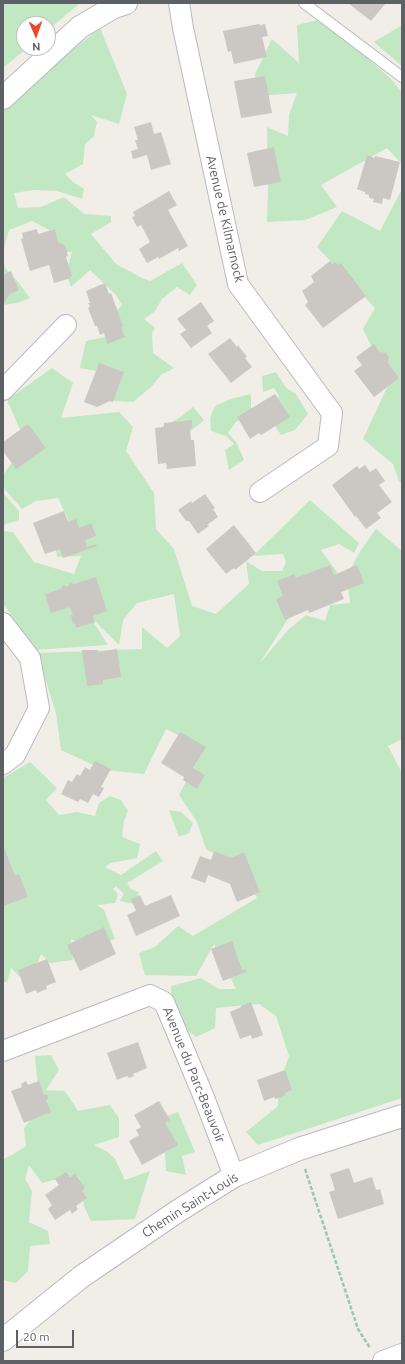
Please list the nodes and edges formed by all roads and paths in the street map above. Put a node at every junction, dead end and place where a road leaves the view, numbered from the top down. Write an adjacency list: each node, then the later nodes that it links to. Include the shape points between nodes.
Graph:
1 (126, 3): 5 (street, via 80,26)
2 (179, 3): 8 (street, Avenue de Kilmarnock, via 238,284 332,413 328,446)
3 (304, 3): 4 (lane)
4 (402, 77)
5 (3, 98)
6 (66, 325): 7 (street)
7 (3, 390)
8 (260, 492)
9 (3, 623): 10 (street, via 30,658 39,708 15,755)
10 (3, 764)
11 (3, 1051): 14 (street, Avenue du Parc-Beauvoir, via 150,995 164,1002)
12 (402, 1116): 13 (street, Chemin Saint-Louis)
13 (299, 1149): 14 (street, Chemin Saint-Louis); 16 (path, via 358,1328)
14 (234, 1176): 15 (street, Chemin Saint-Louis, via 81,1278)
15 (3, 1340)
16 (376, 1354): 17 (street)
17 (402, 1354)

